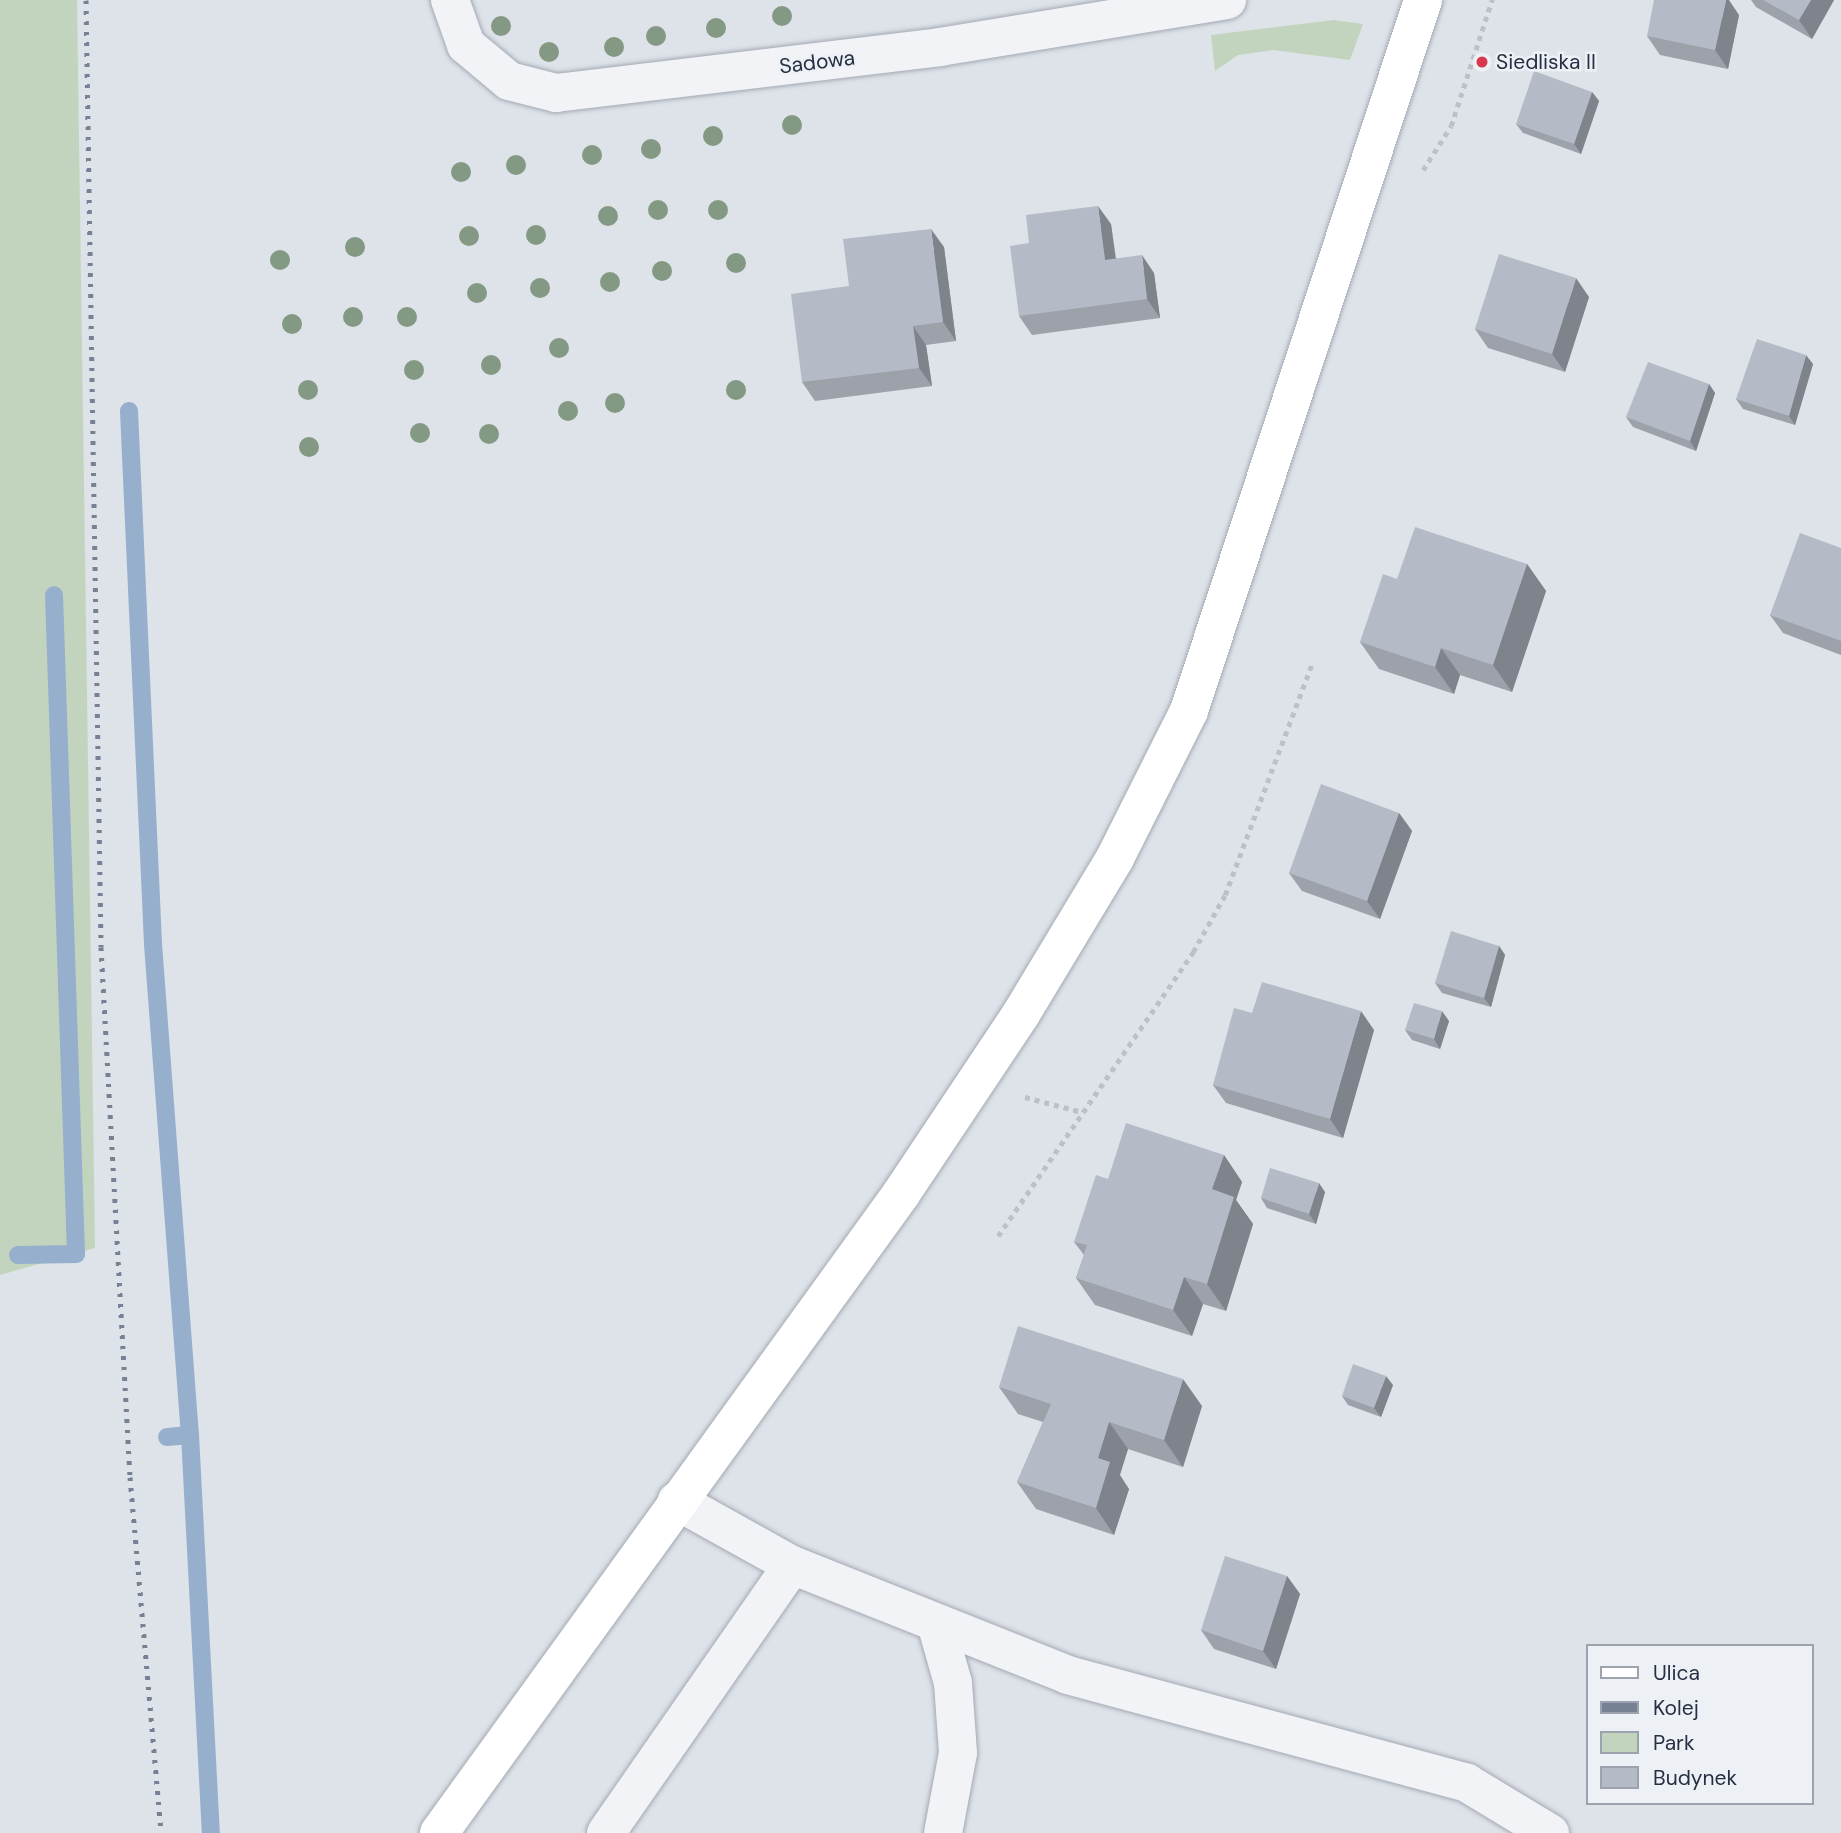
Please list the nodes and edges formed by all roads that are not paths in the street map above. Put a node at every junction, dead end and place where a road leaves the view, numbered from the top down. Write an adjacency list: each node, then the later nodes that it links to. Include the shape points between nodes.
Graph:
1 (450, 0): 2 (street, Sadowa, via 466,45 509,81 556,93 940,47)
2 (1227, 0)
3 (1418, 3): 4 (main road, via 1189,711 1115,858 979,1079)
4 (677, 1501): 5 (street); 7 (main road)
5 (792, 1565): 6 (street); 8 (street)
6 (936, 1623): 9 (street, via 953,1683 958,1753); 10 (street, via 1068,1675 1466,1783)
7 (439, 1833)
8 (606, 1833)
9 (943, 1833)
10 (1550, 1833)

